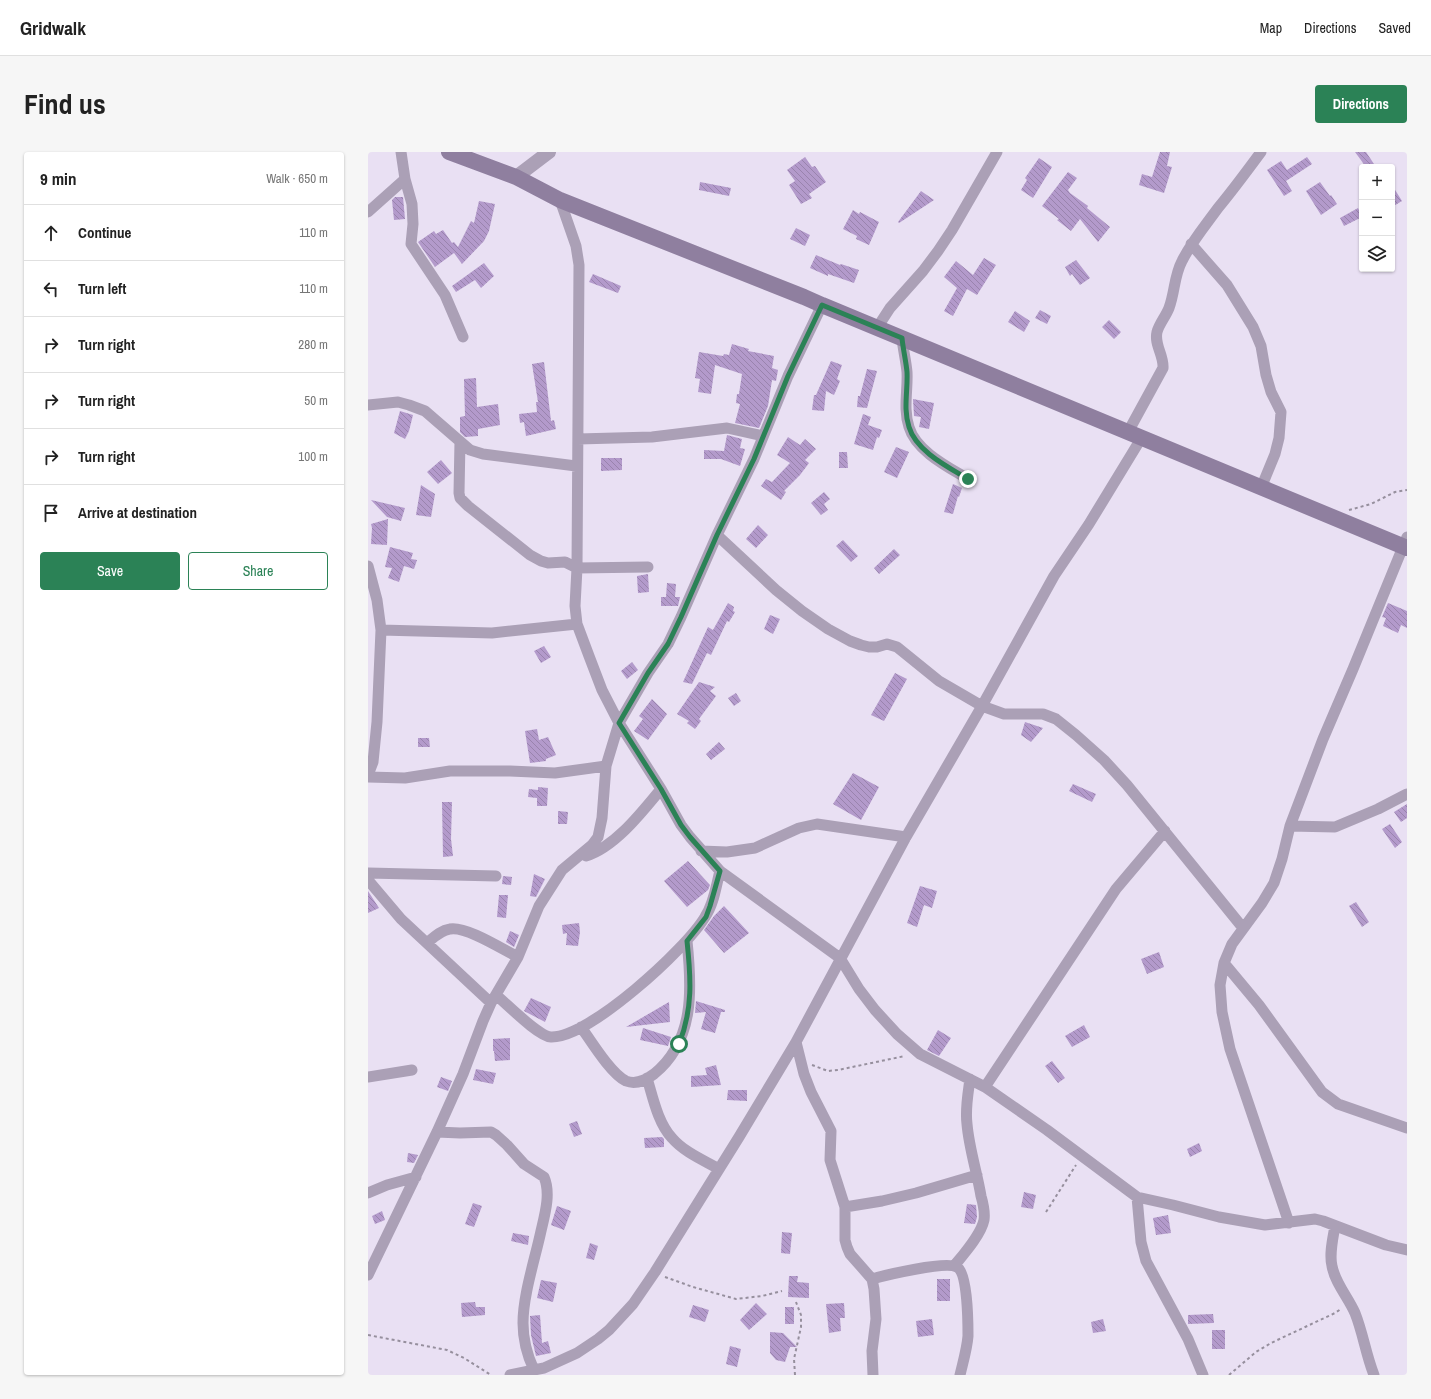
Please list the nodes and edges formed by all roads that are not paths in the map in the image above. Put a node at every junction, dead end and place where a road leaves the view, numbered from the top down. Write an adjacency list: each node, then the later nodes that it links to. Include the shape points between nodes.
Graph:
1 (401, 152): 7 (street)
2 (449, 152): 6 (main road)
3 (549, 152): 6 (street)
4 (997, 152): 12 (street, via 938,251)
5 (1261, 152): 10 (street)
6 (516, 177): 8 (main road)
7 (405, 179): 9 (street); 13 (street, via 412,209 411,244 446,295)
8 (560, 200): 11 (main road); 18 (street, via 576,246 579,266)
9 (368, 212)
10 (1191, 244): 16 (street, via 1175,276 1173,296 1157,332 1156,342 1163,368); 22 (street, via 1227,285 1253,327 1261,346 1271,392 1281,412 1275,454)
11 (822, 305): 12 (main road); 17 (street)
12 (876, 328): 14 (main road)
13 (463, 337)
14 (902, 338): 16 (main road); 21 (street, via 907,372 906,413 909,428 924,449 938,461)
15 (368, 405): 19 (street, via 398,402 425,411)
16 (1135, 435): 22 (main road); 30 (street, via 1089,524 1054,576)
17 (763, 436): 18 (street, via 727,428 652,437); 23 (street)
18 (578, 439): 20 (street)
19 (460, 441): 20 (street, via 470,450 483,454); 27 (street, via 459,493 463,502 530,555 548,563 565,562)
20 (576, 466): 27 (street)
21 (968, 479)
22 (1261, 488): 24 (main road)
23 (717, 535): 30 (street, via 776,590 828,629 861,645 877,647 887,644 897,647 939,681); 31 (street, via 668,644)
24 (1406, 544): 36 (street, via 1323,739)
25 (368, 566): 29 (street, via 377,600)
26 (648, 567): 27 (street)
27 (577, 568): 28 (street)
28 (577, 624): 29 (street, via 492,633); 31 (street, via 602,690)
29 (380, 630): 33 (street, via 377,722 373,762)
30 (982, 706): 37 (street, via 1004,714 1043,714 1056,719 1104,760); 38 (street)
31 (619, 723): 32 (street); 34 (street)
32 (606, 766): 33 (street, via 555,773 450,771 405,778); 40 (street, via 598,837)
33 (368, 776)
34 (661, 789): 39 (street, via 681,825); 40 (street, via 619,835 590,854)
35 (1407, 794): 36 (street, via 1335,827)
36 (1290, 826): 44 (street, via 1274,883)
37 (1165, 831): 44 (street); 57 (street, via 1116,889)
38 (906, 837): 39 (street, via 817,824 799,828 755,848 727,852); 48 (street)
39 (701, 851): 41 (street)
40 (576, 859): 47 (street, via 562,870 549,888)
41 (720, 871): 45 (street, via 706,917); 48 (street)
42 (496, 876): 43 (street)
43 (368, 879): 46 (street, via 401,919)
44 (1243, 928): 49 (street, via 1232,944)
45 (687, 941): 51 (street, via 638,987); 55 (street, via 690,992 685,1028 679,1044 669,1058)
46 (427, 943): 47 (street, via 439,933 458,928); 50 (street)
47 (518, 957): 50 (street)
48 (840, 958): 52 (street); 56 (street, via 859,989 897,1034 920,1054)
49 (1224, 963): 58 (street, via 1259,1005 1322,1092 1338,1104); 66 (street, via 1220,992 1230,1049)
50 (494, 999): 51 (street, via 538,1032 550,1037); 59 (street, via 482,1021 463,1074)
51 (581, 1027): 55 (street, via 613,1070 624,1080 638,1082)
52 (796, 1042): 60 (street); 65 (street, via 811,1092 831,1131 830,1160)
53 (412, 1070): 54 (street)
54 (368, 1077)
55 (647, 1078): 60 (street, via 662,1122 672,1138 682,1148)
56 (970, 1079): 57 (street); 61 (street, via 966,1123)
57 (985, 1087): 64 (street)
58 (1407, 1128)
59 (437, 1132): 62 (street); 72 (street, via 491,1132 524,1164 546,1180 545,1212 523,1322 528,1356)
60 (719, 1169): 72 (street, via 633,1304 609,1330 577,1353)
61 (978, 1175): 65 (street, via 916,1193); 69 (street, via 984,1221 971,1245)
62 (416, 1177): 63 (street); 70 (street)
63 (368, 1193)
64 (1137, 1197): 66 (street, via 1243,1222 1265,1225); 77 (street, via 1141,1242 1146,1261 1188,1339)
65 (845, 1207): 71 (street, via 845,1240 848,1251)
66 (1289, 1223): 67 (street, via 1315,1219)
67 (1335, 1226): 68 (street); 78 (street, via 1331,1265 1360,1327)
68 (1407, 1250)
69 (954, 1266): 71 (street, via 927,1268); 76 (street, via 959,1268 962,1274 967,1312 968,1337)
70 (368, 1275)
71 (872, 1279): 75 (street, via 876,1304 872,1351)
72 (539, 1369): 73 (street); 74 (street)
73 (510, 1375)
74 (553, 1375)
75 (873, 1375)
76 (960, 1375)
77 (1203, 1375)
78 (1374, 1375)

